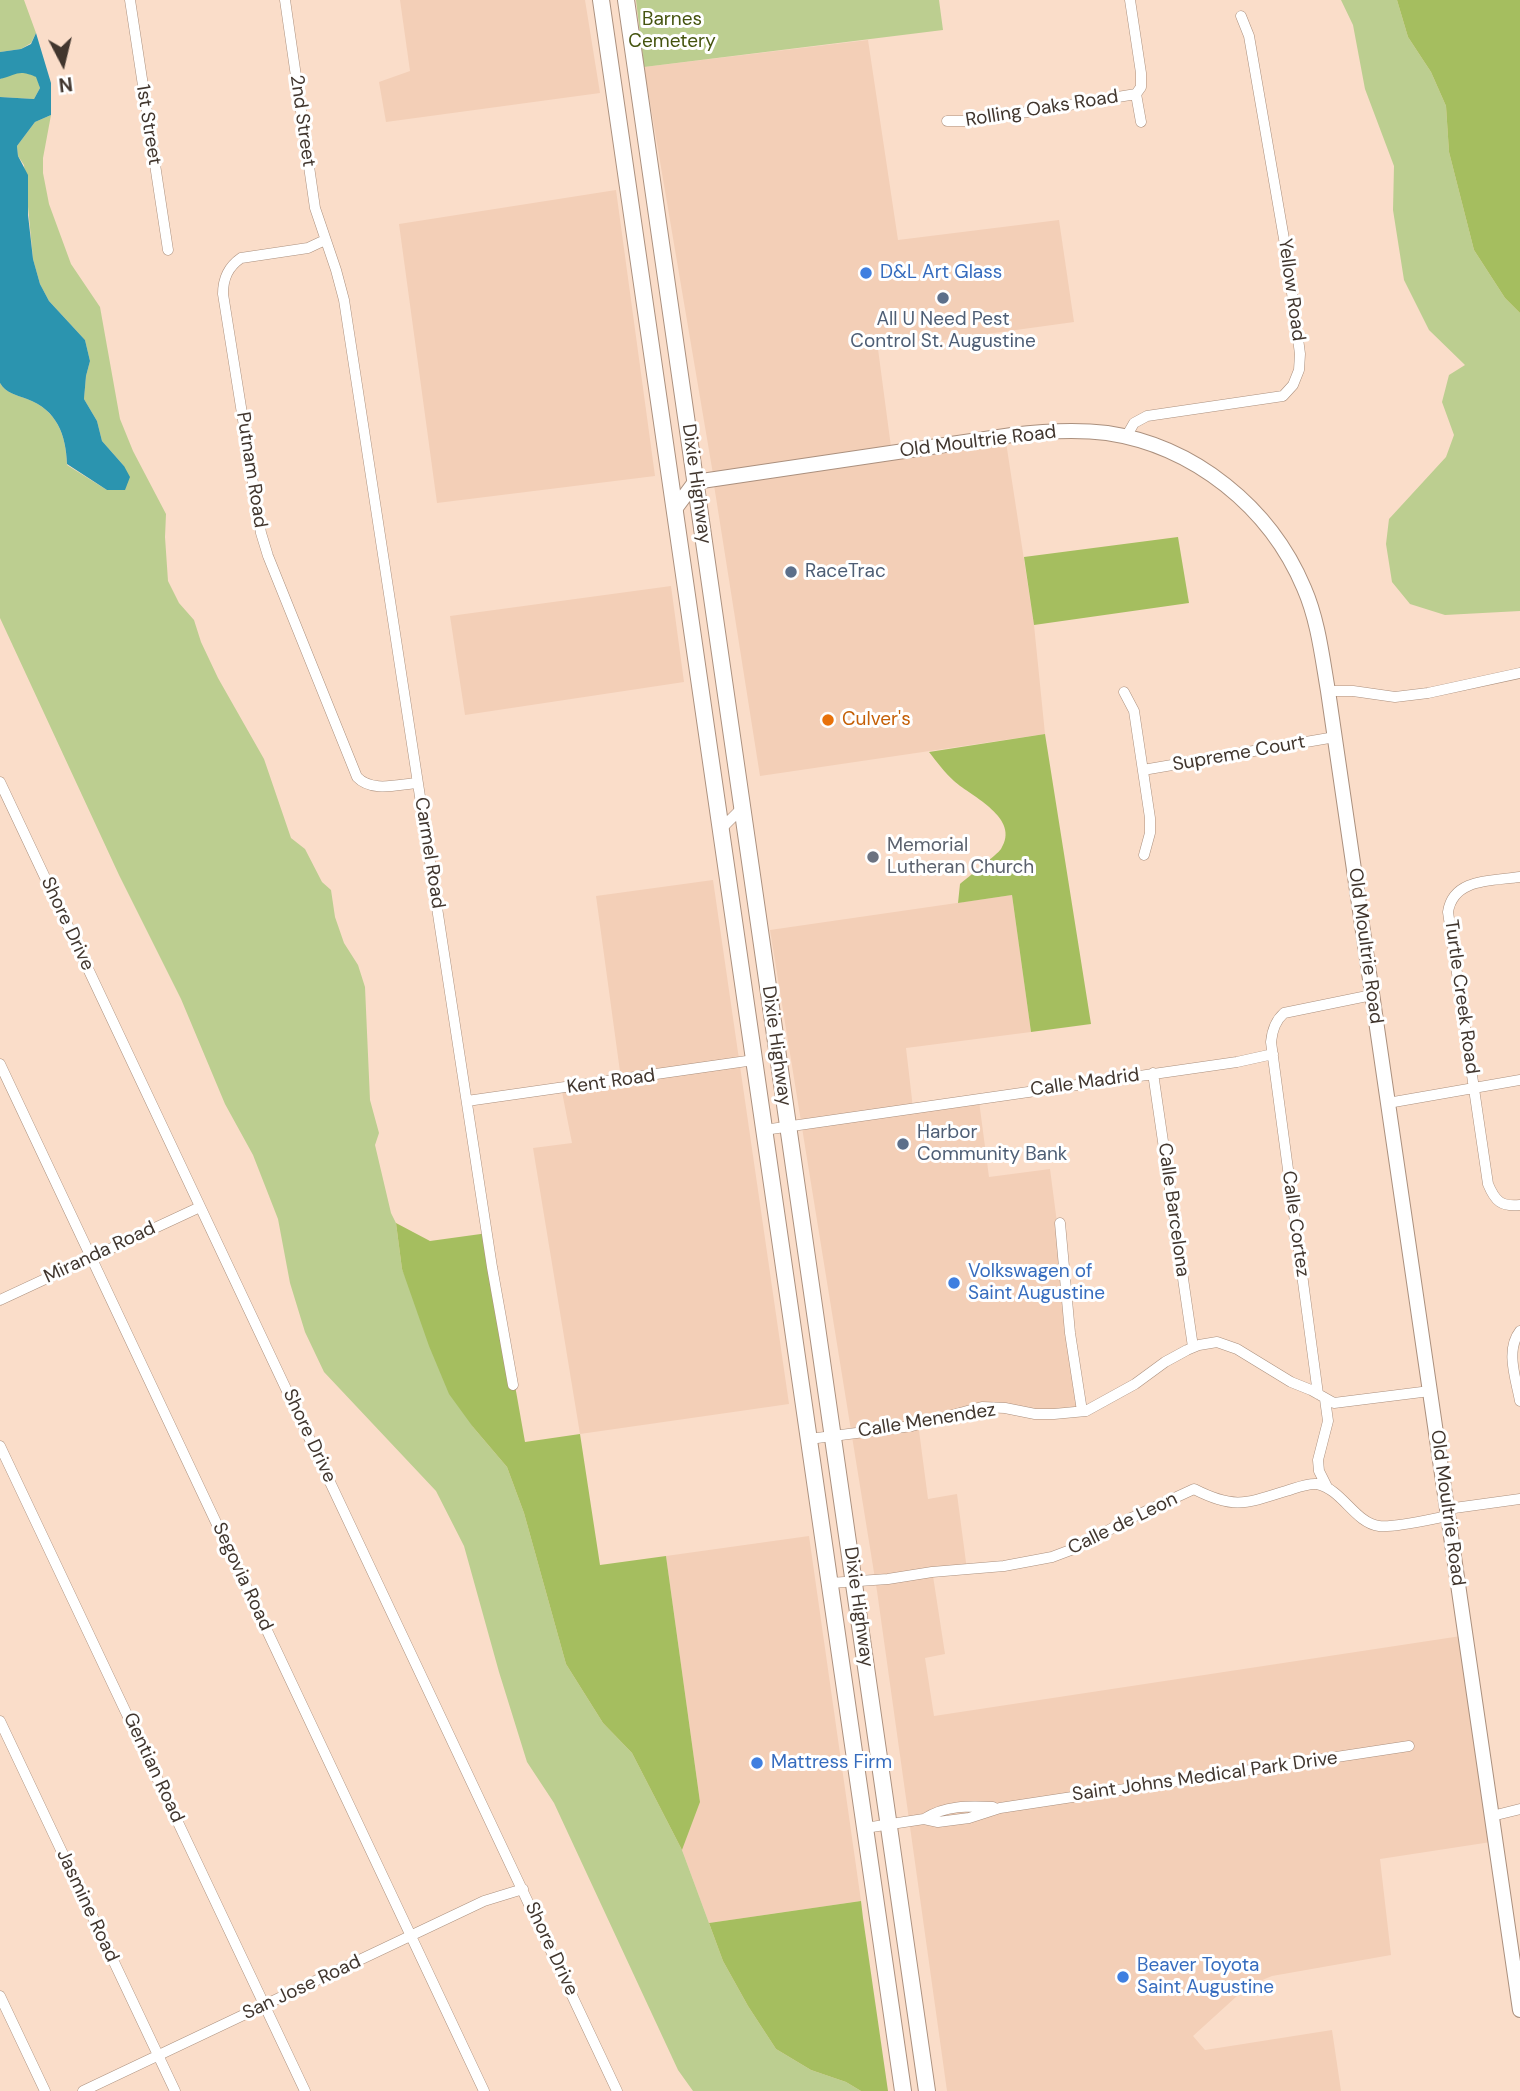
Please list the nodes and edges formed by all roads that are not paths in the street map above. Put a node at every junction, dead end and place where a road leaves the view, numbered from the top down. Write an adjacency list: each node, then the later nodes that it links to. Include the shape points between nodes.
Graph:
1 (130, 0): 13 (street, 1st Street)
2 (285, 0): 12 (street, 2nd Street, via 315,208)
3 (601, 0): 11 (main road)
4 (625, 0): 10 (main road, Dixie Highway)
5 (1130, 0): 7 (street, via 1141,73)
6 (1241, 16): 14 (street, Yellow Road, via 1249,36 1289,262 1299,370 1283,396 1147,416 1134,424)
7 (1136, 94): 8 (street, Rolling Oaks Road, via 972,121); 9 (street)
8 (947, 121)
9 (1141, 122)
10 (652, 183): 11 (street); 15 (main road, Dixie Highway)
11 (628, 187): 16 (main road)
12 (325, 240): 23 (street, Carmel Road, via 347,320); 23 (street, Putnam Road, via 308,248 242,258 225,278 223,294 257,510 268,556 357,776 374,787)
13 (168, 250)
14 (1126, 437): 15 (main road, Old Moultrie Road, via 1089,431 1037,432); 18 (main road, Old Moultrie Road, via 1192,463 1230,489 1265,523 1305,589)
15 (695, 482): 16 (main road); 24 (main road, Dixie Highway)
16 (675, 509): 25 (main road)
17 (1520, 673): 18 (street, via 1395,697)
18 (1328, 691): 20 (main road, Old Moultrie Road)
19 (1124, 692): 21 (street, via 1134,711)
20 (1335, 737): 21 (street, Supreme Court); 28 (main road, Old Moultrie Road)
21 (1143, 770): 26 (street, via 1150,818)
22 (0, 782): 40 (street, Shore Drive)
23 (418, 783): 35 (street, Carmel Road)
24 (742, 808): 25 (street); 37 (main road, Dixie Highway)
25 (721, 829): 30 (main road)
26 (1144, 855)
27 (1520, 877): 34 (street, Turtle Creek Road, via 1464,886 1449,904)
28 (1372, 995): 29 (street, via 1284,1013 1272,1034); 36 (main road, Old Moultrie Road)
29 (1273, 1054): 32 (street, Calle Madrid); 48 (street, Calle Cortez)
30 (754, 1060): 35 (street, Kent Road); 38 (main road)
31 (0, 1064): 42 (street, Segovia Road)
32 (1153, 1073): 37 (street, Calle Madrid); 45 (street, Calle Barcelona)
33 (1520, 1080): 34 (street)
34 (1474, 1087): 36 (street); 39 (street, Turtle Creek Road, via 1488,1184 1498,1202)
35 (467, 1101): 46 (street, Carmel Road)
36 (1388, 1103): 47 (main road, Old Moultrie Road)
37 (788, 1126): 38 (street, Calle Madrid); 51 (main road, Dixie Highway)
38 (764, 1130): 52 (main road)
39 (1520, 1205)
40 (200, 1207): 42 (street, Miranda Road); 65 (street, Shore Drive)
41 (1059, 1223): 50 (street)
42 (91, 1258): 43 (street, Miranda Road); 66 (street, Segovia Road)
43 (0, 1300)
44 (1520, 1331): 49 (street, via 1512,1353)
45 (1193, 1347): 48 (street, Calle Menendez, via 1222,1343); 50 (street, Calle Menendez)
46 (513, 1385)
47 (1430, 1391): 48 (street, Calle Menendez, via 1339,1404); 56 (main road, Old Moultrie Road)
48 (1322, 1396): 54 (street, via 1328,1421 1318,1460)
49 (1520, 1401)
50 (1082, 1411): 51 (street, Calle Menendez, via 1054,1415 982,1407 912,1426)
51 (833, 1436): 52 (street, Calle Menendez); 57 (main road, Dixie Highway)
52 (809, 1439): 58 (main road)
53 (0, 1446): 69 (street, Gentian Road)
54 (1327, 1487): 56 (street, via 1381,1527); 57 (street, Calle de Leon, via 1311,1484 1239,1504 1194,1489 1052,1557)
55 (1520, 1499): 56 (street)
56 (1448, 1513): 62 (main road, Old Moultrie Road)
57 (854, 1581): 58 (street, Calle de Leon); 63 (main road, Dixie Highway)
58 (830, 1583): 64 (main road)
59 (0, 1721): 73 (street, Jasmine Road)
60 (1409, 1746): 63 (street, Saint Johns Medical Park Drive, via 1000,1808 969,1818)
61 (1520, 1810): 62 (street)
62 (1492, 1816): 67 (main road, Old Moultrie Road)
63 (889, 1825): 64 (street, Saint Johns Medical Park Drive); 71 (main road, Dixie Highway)
64 (865, 1828): 72 (main road)
65 (523, 1889): 66 (street, San Jose Road); 79 (street, Shore Drive)
66 (411, 1936): 69 (street, San Jose Road); 78 (street, Segovia Road)
67 (1515, 1944): 70 (main road, Old Moultrie Road)
68 (0, 1996): 74 (street)
69 (265, 2005): 73 (street, San Jose Road); 77 (street, Gentian Road)
70 (1520, 2010)
71 (917, 2019): 72 (main road); 81 (main road, Dixie Highway)
72 (893, 2023): 80 (main road)
73 (158, 2056): 75 (street, San Jose Road); 76 (street, Jasmine Road)
74 (45, 2091)
75 (83, 2091)
76 (175, 2091)
77 (305, 2091)
78 (484, 2091)
79 (617, 2091)
80 (903, 2091)
81 (927, 2091)

